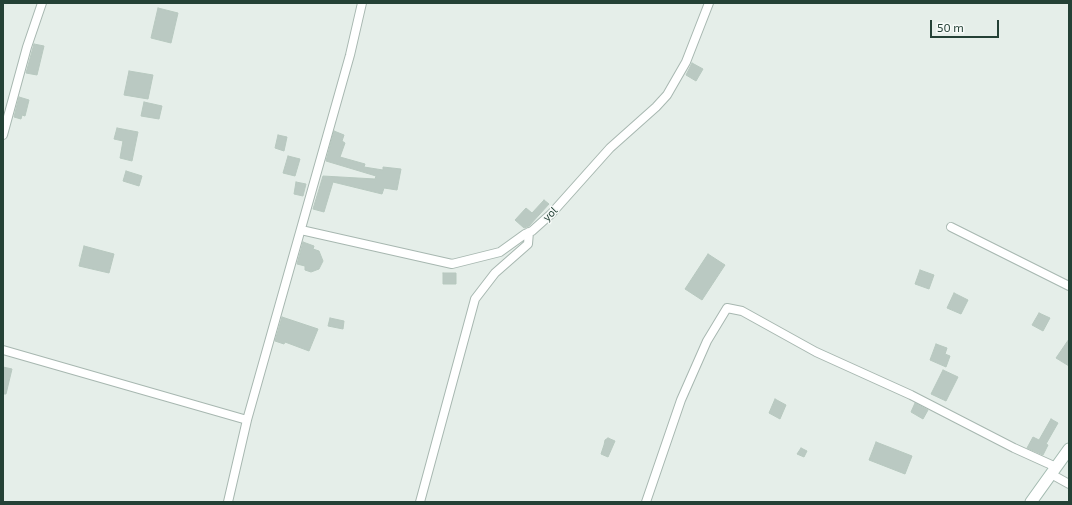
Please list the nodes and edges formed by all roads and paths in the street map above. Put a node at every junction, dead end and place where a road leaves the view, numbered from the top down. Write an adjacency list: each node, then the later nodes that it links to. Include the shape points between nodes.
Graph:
1 (42, 3): 4 (street, via 27,47)
2 (362, 3): 6 (street)
3 (709, 3): 7 (street, yol, via 686,62 667,95 610,148 551,214)
4 (3, 136)
5 (951, 227): 8 (street)
6 (301, 230): 7 (street, yol, via 452,264 500,252); 10 (street)
7 (529, 232): 15 (street, via 528,244 495,273 475,299)
8 (1069, 286)
9 (3, 350): 10 (street)
10 (248, 420): 14 (street)
11 (1069, 449): 12 (main road)
12 (1054, 471): 13 (street); 16 (street, via 911,395 816,352 742,311 727,308 707,341 681,400); 17 (main road)
13 (1069, 484)
14 (228, 502)
15 (420, 502)
16 (646, 502)
17 (1031, 502)

